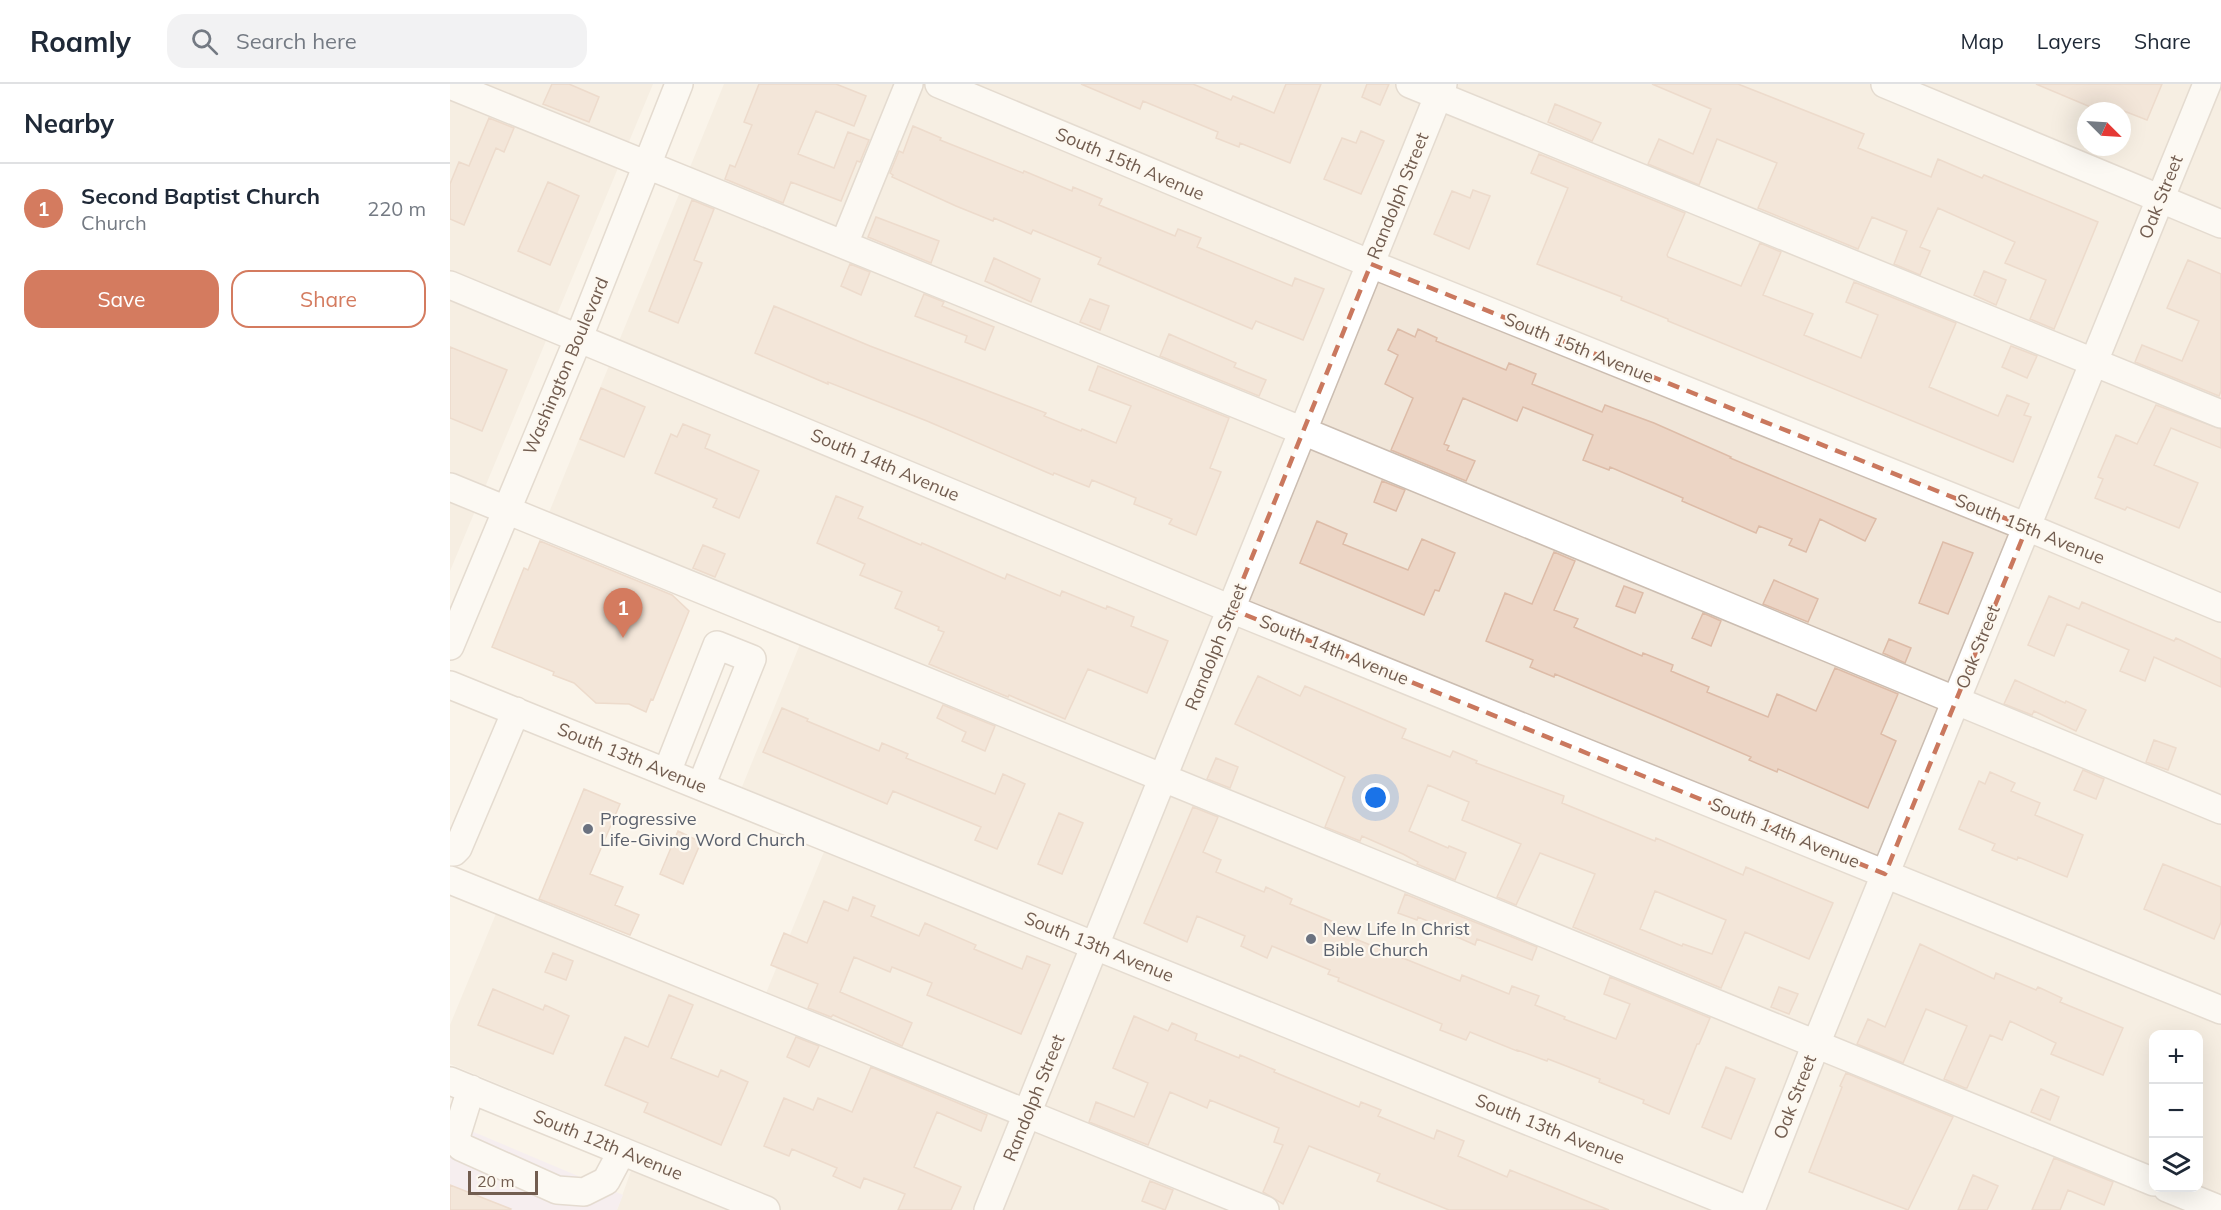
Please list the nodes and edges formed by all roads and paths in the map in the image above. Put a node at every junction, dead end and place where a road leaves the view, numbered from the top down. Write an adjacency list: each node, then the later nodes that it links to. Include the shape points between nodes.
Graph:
1 (679, 84): 9 (street, Washington Boulevard)
2 (909, 84): 12 (street)
3 (939, 84): 13 (street, South 15th Avenue)
4 (1410, 84): 8 (street)
5 (1885, 84): 10 (street)
6 (2206, 84): 10 (street, Oak Street)
7 (453, 85): 9 (street)
8 (1441, 90): 13 (street, Randolph Street); 16 (street)
9 (646, 164): 12 (street); 15 (street, Washington Boulevard)
10 (2160, 199): 11 (street); 16 (street, Oak Street)
11 (2221, 224)
12 (844, 244): 18 (street)
13 (1371, 264): 18 (street, Randolph Street); 21 (street, South 15th Avenue)
14 (450, 285): 15 (street, South 14th Avenue)
15 (579, 338): 20 (street, Washington Boulevard); 23 (street, South 14th Avenue)
16 (2094, 362): 17 (street); 21 (street, Oak Street)
17 (2221, 414)
18 (1303, 431): 23 (street, Randolph Street); 26 (street)
19 (450, 487): 20 (street)
20 (506, 510): 24 (street, Washington Boulevard); 29 (street)
21 (2027, 527): 22 (street, South 15th Avenue); 26 (street, Oak Street)
22 (2221, 608)
23 (1231, 609): 29 (street, Randolph Street); 33 (street, South 14th Avenue)
24 (450, 646)
25 (450, 685): 27 (street, South 13th Avenue)
26 (1956, 702): 31 (street); 33 (street, Oak Street)
27 (516, 711): 28 (street, South 13th Avenue); 32 (street, via 458,848)
28 (667, 772): 30 (street, South 13th Avenue); 30 (street, via 717,645 753,659)
29 (1163, 778): 35 (street, Randolph Street); 37 (street)
30 (701, 786): 35 (street, South 13th Avenue)
31 (2221, 810)
32 (450, 852)
33 (1885, 874): 36 (street, South 14th Avenue); 37 (street, Oak Street)
34 (450, 880): 39 (street)
35 (1095, 946): 39 (street, Randolph Street); 46 (street, South 13th Avenue)
36 (2221, 1010)
37 (1816, 1044): 41 (street); 46 (street, Oak Street)
38 (460, 1085): 40 (street, South 12th Avenue); 40 (street, via 456,1137 460,1147 556,1190 584,1192 606,1181)
39 (1028, 1113): 44 (street, Randolph Street); 45 (street)
40 (622, 1151): 43 (street, South 12th Avenue)
41 (2149, 1180)
42 (2177, 1192): 47 (street)
43 (766, 1210)
44 (988, 1210)
45 (1266, 1210)
46 (1750, 1210)
47 (2221, 1210)

